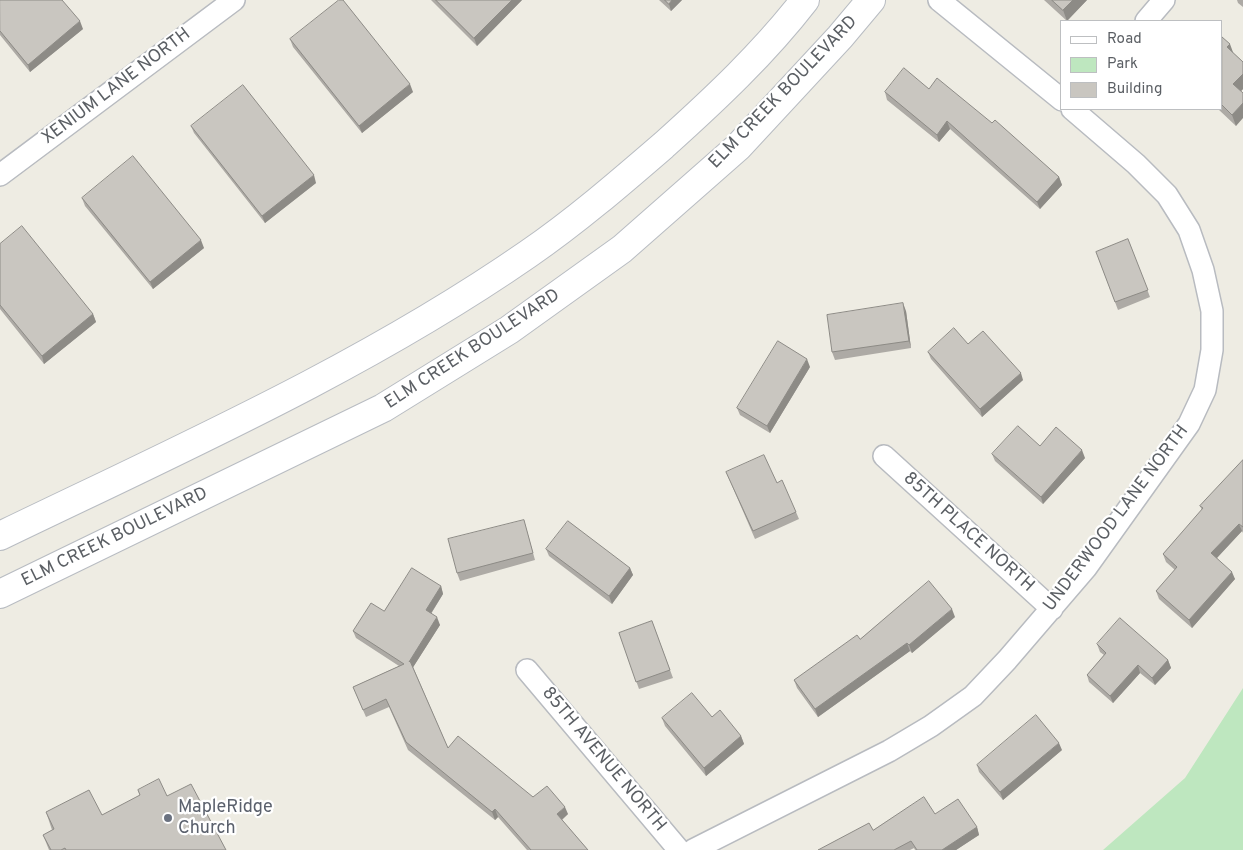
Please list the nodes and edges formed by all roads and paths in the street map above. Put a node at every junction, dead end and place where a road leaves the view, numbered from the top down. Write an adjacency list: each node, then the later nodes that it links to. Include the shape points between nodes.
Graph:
1 (234, 0): 9 (street, XENIUM LANE NORTH)
2 (805, 0): 11 (main road, via 782,31 706,107 616,186 528,254 430,318 316,381)
3 (871, 0): 12 (main road, ELM CREEK BOULEVARD, via 738,147 622,248 509,330 383,408)
4 (939, 0): 7 (street)
5 (1164, 0): 6 (street)
6 (1147, 20)
7 (1060, 98)
8 (1073, 110): 13 (street, UNDERWOOD LANE NORTH, via 1166,194 1189,230 1203,270 1212,311 1212,350 1205,390 1189,424 1086,568)
9 (0, 176)
10 (884, 456): 13 (street, 85TH PLACE NORTH)
11 (0, 536)
12 (0, 594)
13 (1052, 609): 16 (street, UNDERWOOD LANE NORTH, via 973,696 931,726)
14 (527, 670): 15 (street, 85TH AVENUE NORTH)
15 (679, 850)
16 (693, 850)

